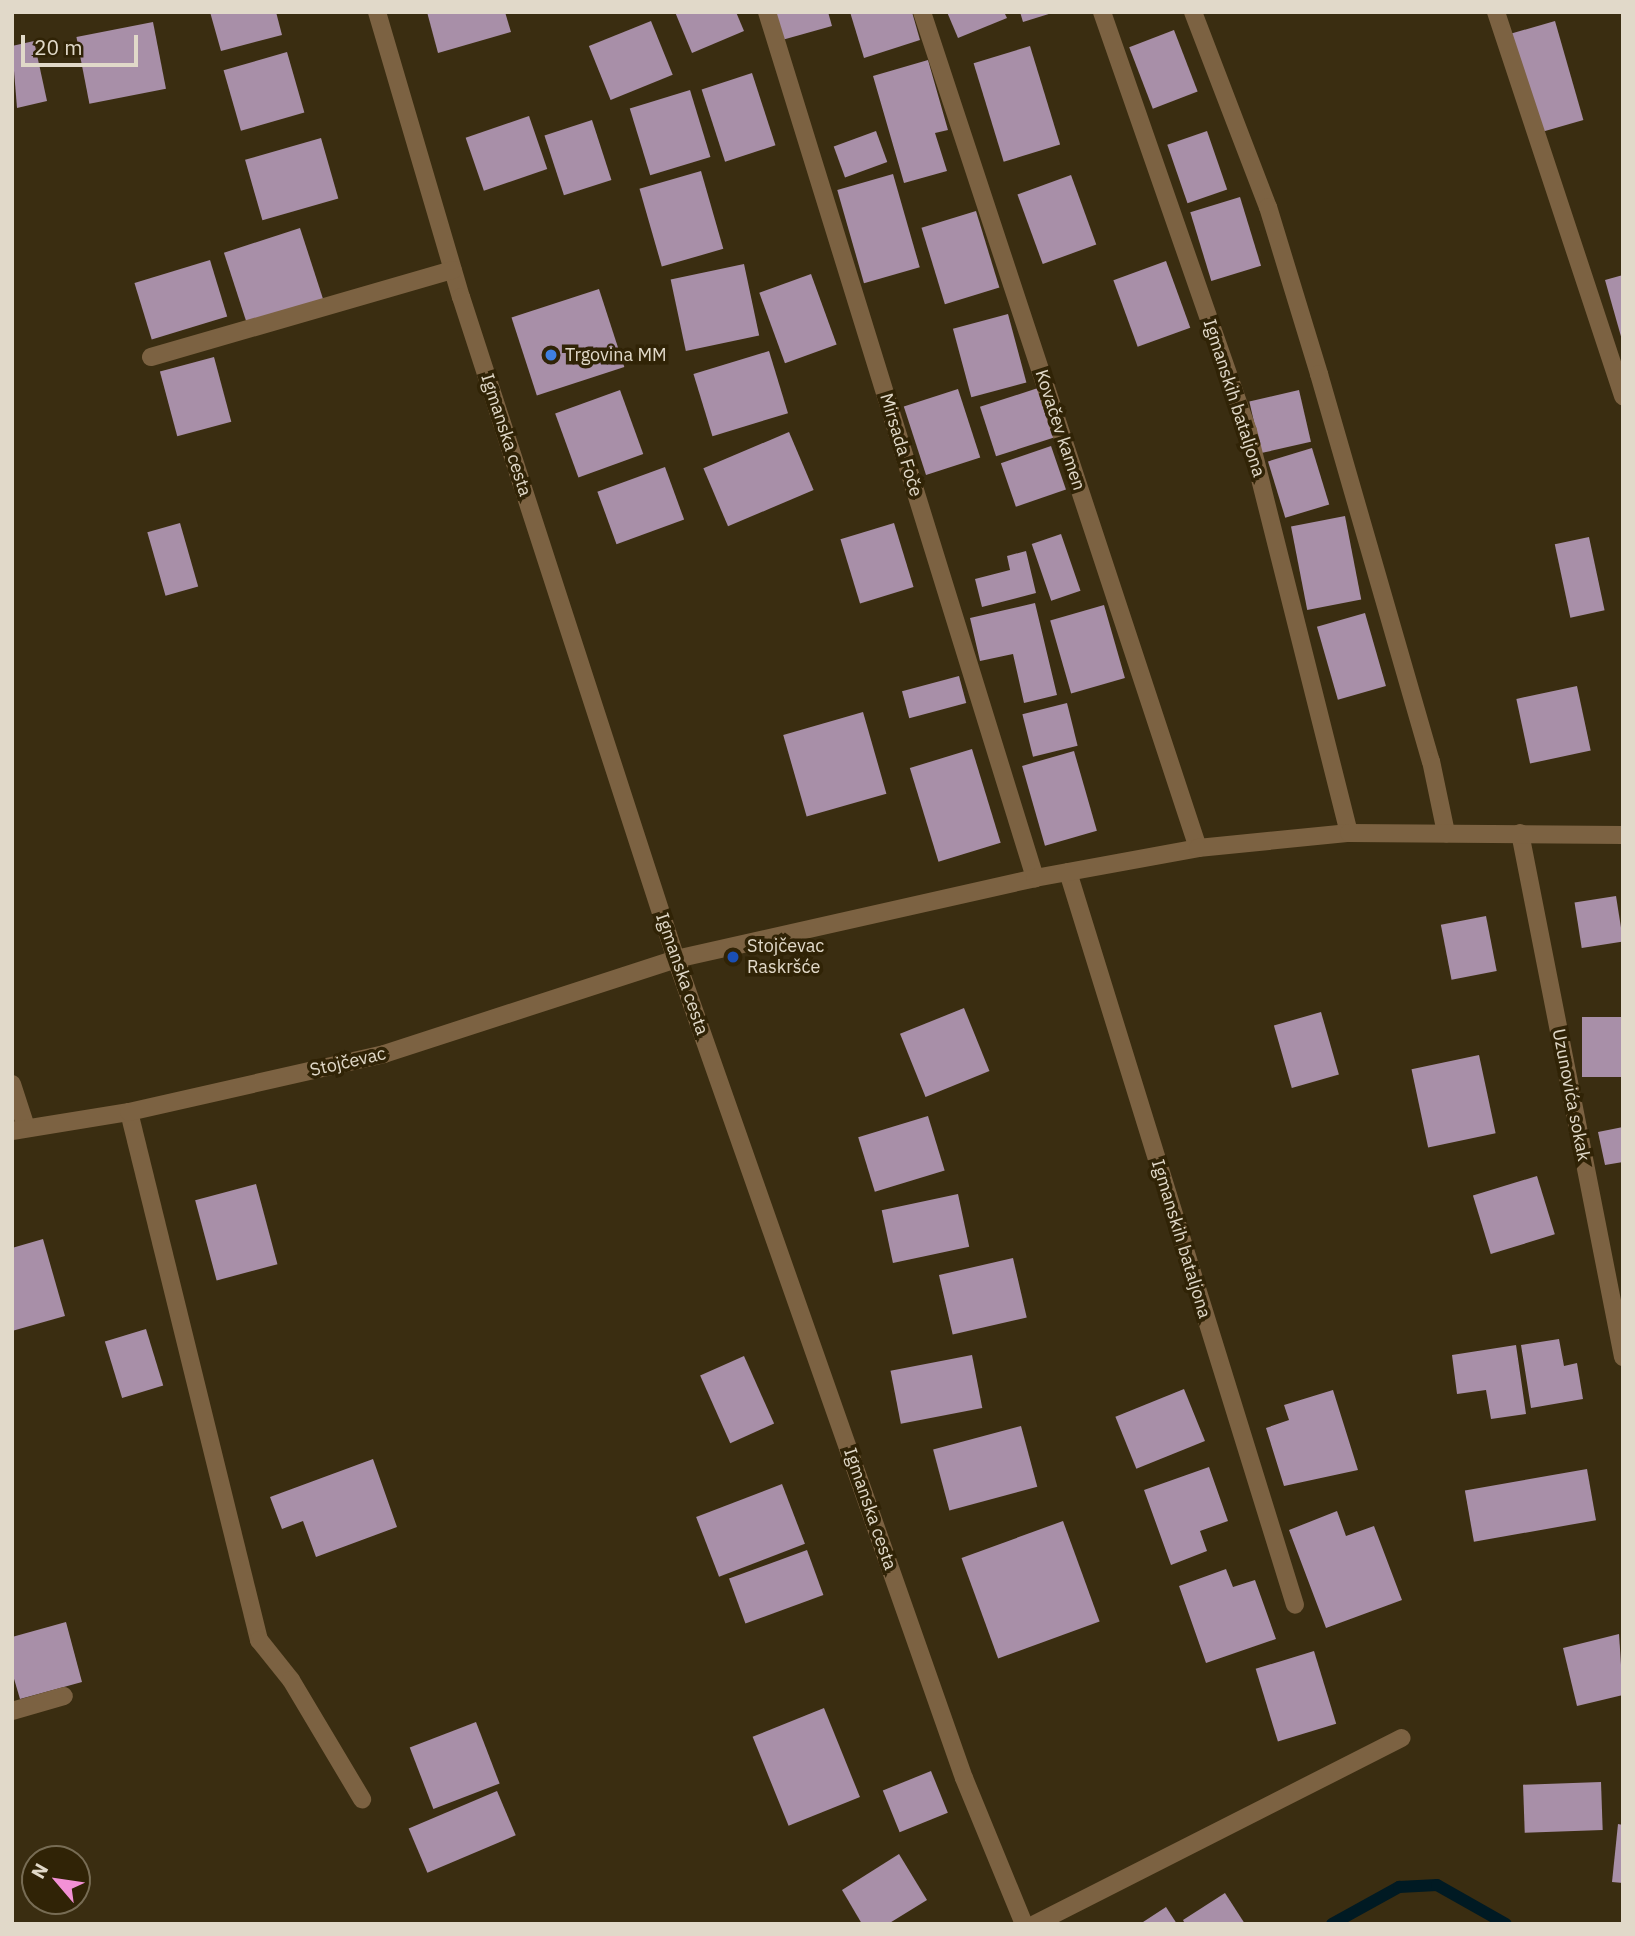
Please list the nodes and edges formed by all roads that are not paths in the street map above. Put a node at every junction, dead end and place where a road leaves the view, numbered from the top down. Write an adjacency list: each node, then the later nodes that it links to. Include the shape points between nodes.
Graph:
1 (377, 12): 7 (street, Igmanska cesta)
2 (767, 12): 16 (street, Mirsada Foče)
3 (922, 12): 14 (street, Kovačev kamen)
4 (1102, 12): 12 (street, Igmanskih bataljona, via 1248,431)
5 (1193, 12): 10 (street, via 1268,207 1431,761)
6 (1496, 12): 9 (street)
7 (453, 270): 8 (street); 17 (street, Igmanska cesta)
8 (151, 357)
9 (1623, 397)
10 (1446, 833): 11 (street); 12 (street)
11 (1520, 833): 13 (street); 21 (street, Uzunovića sokak)
12 (1349, 834): 14 (street)
13 (1623, 835)
14 (1199, 848): 15 (street)
15 (1068, 872): 16 (street); 22 (street, Igmanskih bataljona)
16 (1035, 878): 17 (street)
17 (676, 959): 19 (street, Stojčevac, via 384,1054); 27 (street, Igmanska cesta, via 964,1778)
18 (12, 1084): 20 (street)
19 (129, 1112): 20 (street, Stojčevac); 26 (street, via 259,1640 291,1680)
20 (19, 1129)
21 (1623, 1357)
22 (1295, 1605)
23 (64, 1696): 24 (street)
24 (12, 1711)
25 (1401, 1738): 28 (street)
26 (362, 1799)
27 (1024, 1924)
28 (1035, 1924)

